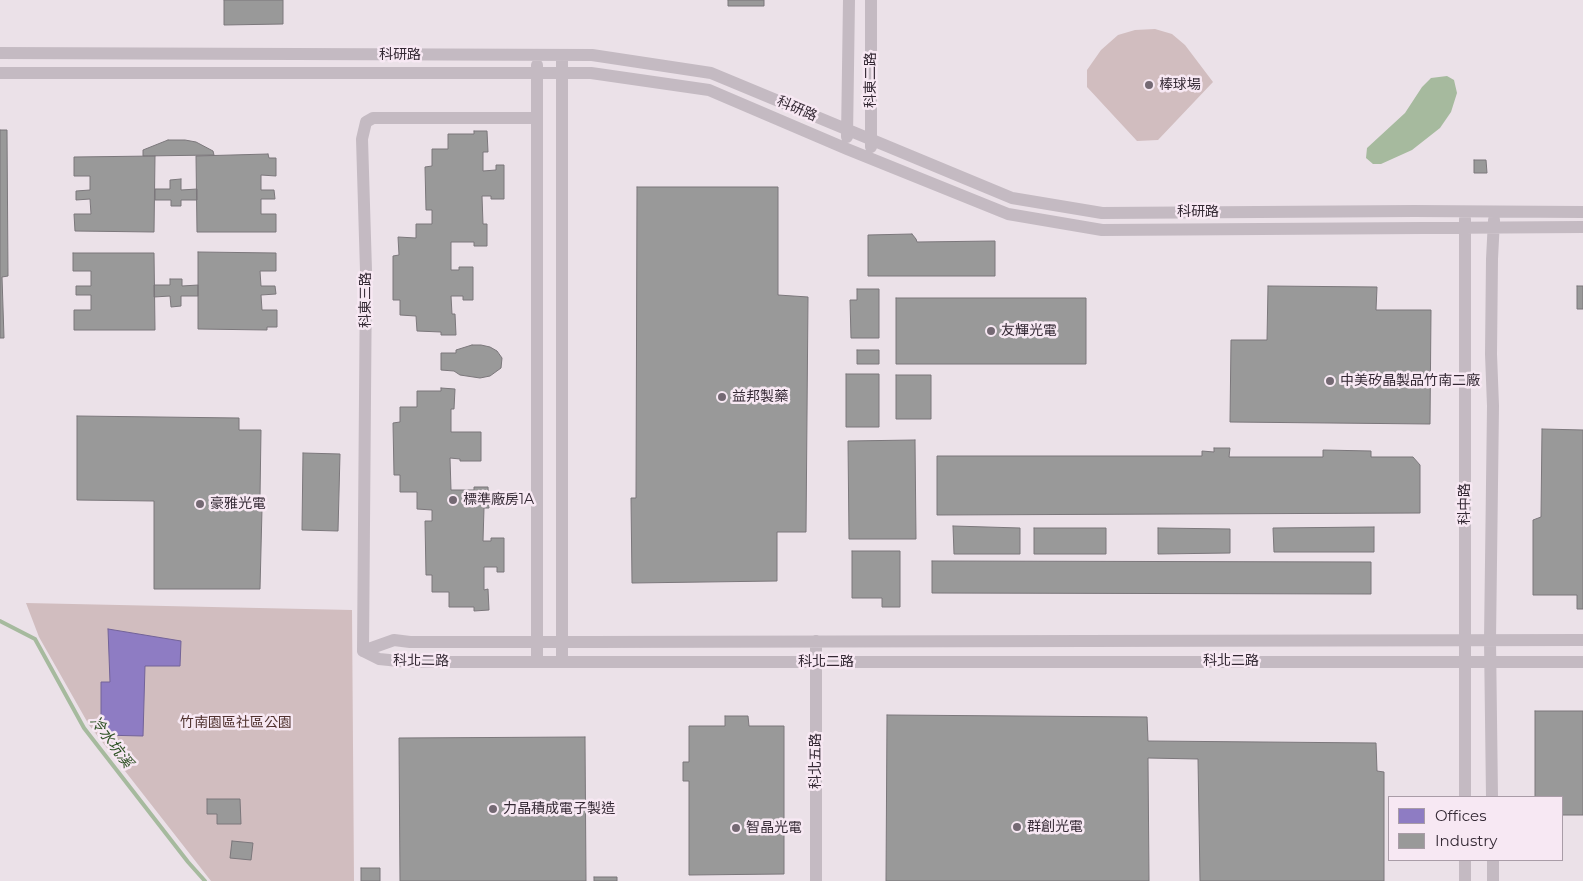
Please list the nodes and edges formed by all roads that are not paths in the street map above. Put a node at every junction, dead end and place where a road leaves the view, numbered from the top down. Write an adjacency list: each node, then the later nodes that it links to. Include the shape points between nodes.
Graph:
1 (848, 0): 10 (street, 科東二路)
2 (870, 0): 11 (street, 科東二路)
3 (0, 53): 4 (street, 科研路)
4 (537, 55): 5 (street, 科研路); 7 (street)
5 (562, 55): 8 (street); 10 (street, 科研路, via 592,55 711,73)
6 (0, 73): 7 (street, 科研路)
7 (537, 73): 8 (street, 科研路); 9 (street)
8 (562, 73): 12 (street, 科研路, via 591,73 709,90); 24 (street)
9 (537, 118): 23 (street); 26 (street, 科東三路, via 373,118 366,122 362,139 366,271)
10 (847, 130): 11 (street, 科研路); 12 (street, 科東二路)
11 (871, 140): 13 (street, 科東二路); 14 (street, 科研路, via 1012,198 1102,212)
12 (847, 149): 13 (street, 科研路)
13 (872, 159): 18 (street, 科研路, via 1008,214 1102,230)
14 (1465, 212): 15 (street, 科研路); 18 (street, 科中路)
15 (1494, 212): 16 (street, 科研路); 19 (street, 科中路)
16 (1583, 212)
17 (1583, 226): 19 (street, 科研路)
18 (1465, 227): 19 (street, 科研路); 22 (street, 科中路)
19 (1494, 227): 20 (street, 科中路)
20 (1490, 640): 21 (street, 科北二路); 22 (street, 科北二路); 32 (street, 科中路)
21 (1583, 640)
22 (1465, 641): 25 (street, 科北二路); 27 (street, 科中路)
23 (537, 642): 24 (street, 科北二路); 26 (street, 科北二路, via 394,640); 28 (street)
24 (562, 642): 25 (street, 科北二路); 29 (street)
25 (816, 642): 30 (street, 科北五路)
26 (363, 651): 28 (street, 科北二路, via 379,659 402,661)
27 (1465, 661): 30 (street, 科北二路); 32 (street, 科北二路); 33 (street, 科中路)
28 (537, 662): 29 (street, 科北二路)
29 (562, 662): 30 (street, 科北二路)
30 (816, 662): 37 (street, 科北五路)
31 (1583, 662): 32 (street, 科北二路)
32 (1490, 663): 34 (street, 科中路)
33 (1465, 796)
34 (1492, 796)
35 (1465, 861): 38 (street)
36 (1493, 861): 39 (street)
37 (816, 881)
38 (1465, 881)
39 (1493, 881)

